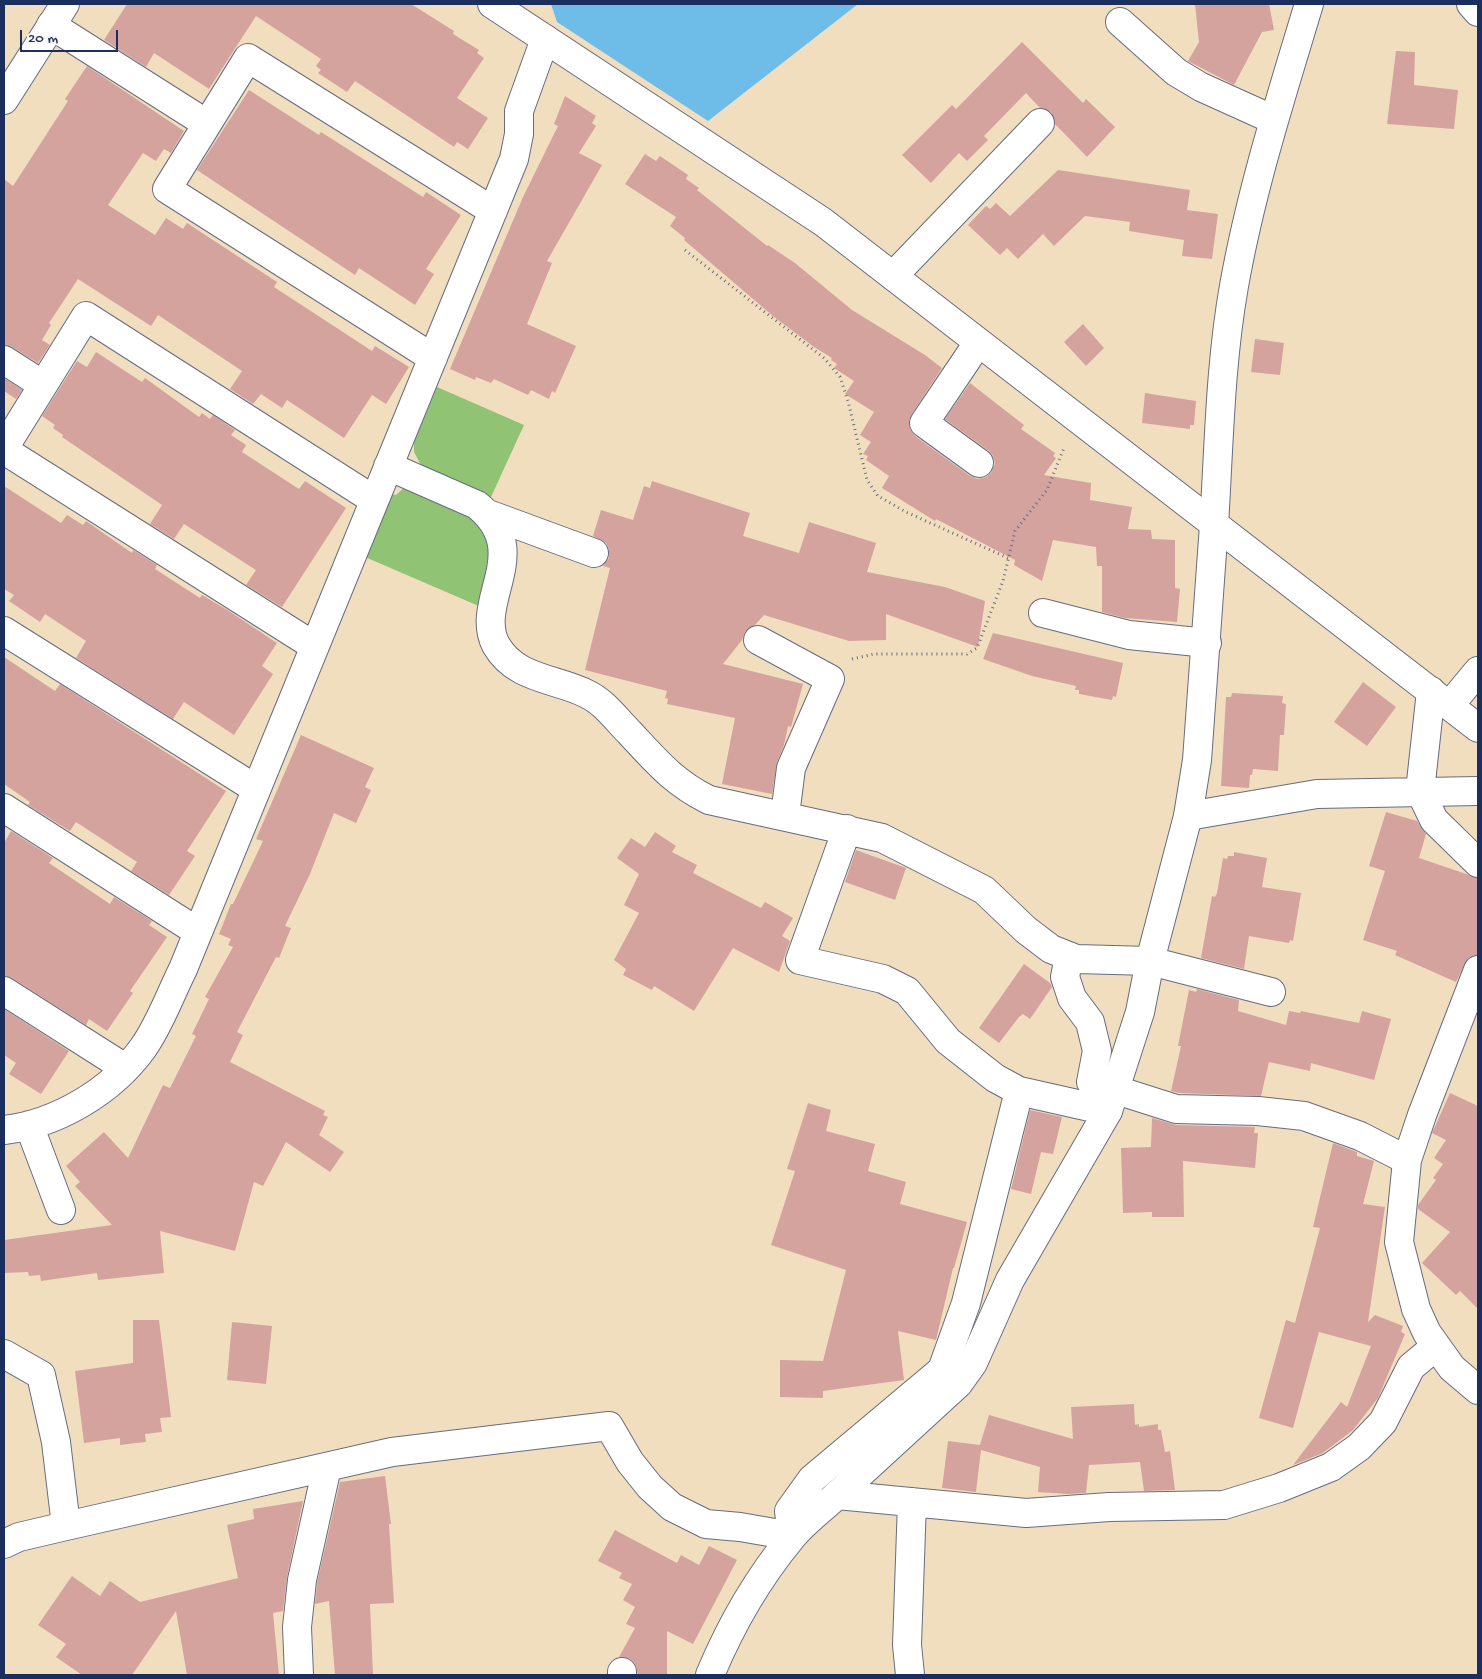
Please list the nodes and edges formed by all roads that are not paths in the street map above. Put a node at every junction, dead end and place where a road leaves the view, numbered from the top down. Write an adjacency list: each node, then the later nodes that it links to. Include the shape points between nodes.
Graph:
1 (492, 4): 7 (street)
2 (1309, 4): 9 (street)
3 (1471, 4): 5 (street)
4 (59, 10): 8 (street); 11 (street)
5 (1478, 12)
6 (1120, 22): 9 (street, via 1176,72 1200,87)
7 (545, 38): 12 (street, via 518,111 514,159); 13 (street, via 789,198)
8 (4, 100)
9 (1274, 120): 23 (street, via 1250,208 1223,361)
10 (1040, 122): 13 (street)
11 (207, 124): 12 (street, via 248,58); 15 (street, via 167,189)
12 (493, 211): 15 (street)
13 (893, 276): 14 (street)
14 (978, 342): 19 (street, via 924,423); 23 (street)
15 (433, 358): 20 (street)
16 (4, 360): 17 (street)
17 (43, 385): 18 (street); 21 (street, via 86,316)
18 (4, 449): 29 (street)
19 (979, 463)
20 (388, 466): 21 (street); 22 (street, via 477,505)
21 (374, 500): 29 (street)
22 (488, 514): 24 (street); 37 (street, via 496,526 502,546 502,565 490,623 496,645 510,663 530,675 588,694 604,705 663,770 685,788 709,800)
23 (1214, 525): 28 (street); 31 (street)
24 (594, 553)
25 (1043, 613): 28 (street, via 1129,635)
26 (4, 631): 33 (street)
27 (758, 640): 37 (street, via 830,679 791,768)
28 (1207, 643): 38 (street, via 1197,760)
29 (314, 646): 33 (street)
30 (1478, 671): 31 (street)
31 (1440, 698): 32 (street); 35 (street)
32 (1478, 728)
33 (256, 789): 41 (street)
34 (1478, 790): 35 (street)
35 (1420, 791): 38 (street, via 1316,794); 40 (street, via 1434,820)
36 (4, 808): 41 (street)
37 (785, 815): 39 (street)
38 (1188, 816): 43 (street)
39 (847, 829): 42 (street, via 882,838 984,890 1026,930 1050,948); 48 (street, via 800,960 883,979 907,992 948,1041 995,1078)
40 (1478, 863)
41 (198, 932): 47 (street, via 155,1028)
42 (1069, 956): 43 (street, via 1076,959); 49 (street, via 1065,977 1072,998 1090,1022 1097,1051 1091,1082)
43 (1150, 961): 46 (street); 49 (street, via 1140,1012)
44 (1478, 970): 51 (street)
45 (4, 991): 47 (street)
46 (1271, 992)
47 (126, 1068): 50 (street, via 89,1098 55,1116)
48 (1020, 1091): 49 (street); 60 (street, via 966,1303 942,1370 812,1479 789,1511)
49 (1112, 1101): 51 (street, via 1176,1109 1304,1116 1360,1136); 57 (street, via 1010,1280 968,1370 936,1405)
50 (16, 1127): 52 (street)
51 (1408, 1160): 53 (street, via 1399,1242 1416,1309)
52 (61, 1210)
53 (1435, 1347): 55 (street, via 1452,1368); 58 (street, via 1411,1367 1383,1422 1359,1447 1330,1467 1279,1488 1224,1505 1109,1507 1026,1514)
54 (4, 1354): 59 (street, via 41,1375 56,1442)
55 (1478, 1390)
56 (326, 1467): 59 (street); 60 (street, via 392,1452 609,1426 635,1468 672,1507 706,1524); 62 (street, via 302,1580 297,1627)
57 (836, 1495): 58 (street); 60 (street)
58 (912, 1502): 64 (street, via 907,1645)
59 (66, 1526): 61 (street, via 19,1537)
60 (792, 1536): 63 (street, via 752,1593)
61 (4, 1544)
62 (299, 1675)
63 (710, 1675)
64 (910, 1675)

